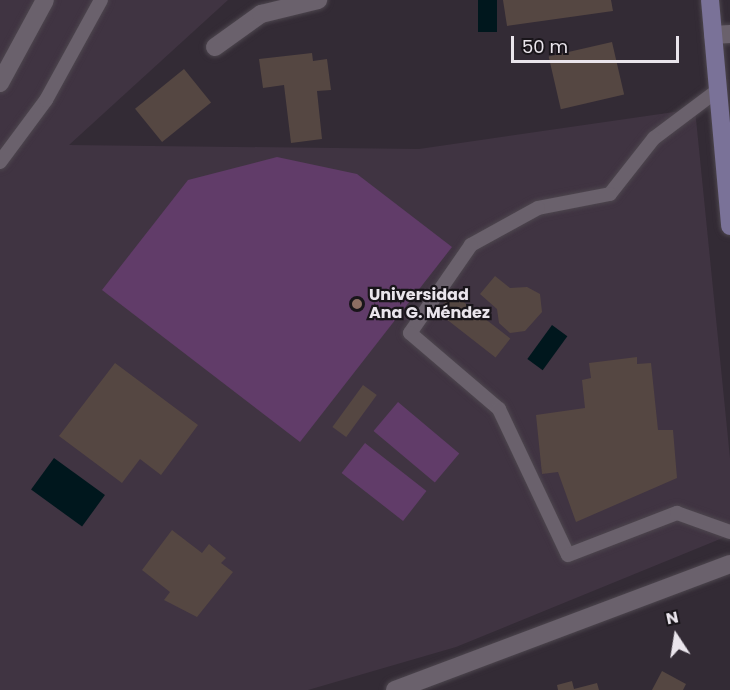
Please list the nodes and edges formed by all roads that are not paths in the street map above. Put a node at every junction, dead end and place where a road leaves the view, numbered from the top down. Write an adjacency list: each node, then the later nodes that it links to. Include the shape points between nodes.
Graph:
1 (45, 0): 7 (street)
2 (101, 0): 9 (lane, via 46,100)
3 (318, 0): 6 (street, via 261,14)
4 (710, 0): 5 (street)
5 (722, 34): 8 (street)
6 (215, 47)
7 (0, 82)
8 (718, 90): 10 (street); 11 (lane, via 654,138 610,194 538,208 471,245 410,333 499,409 568,555 677,513)
9 (0, 162)
10 (730, 226)
11 (730, 532)
12 (730, 564): 13 (street)
13 (395, 690)

